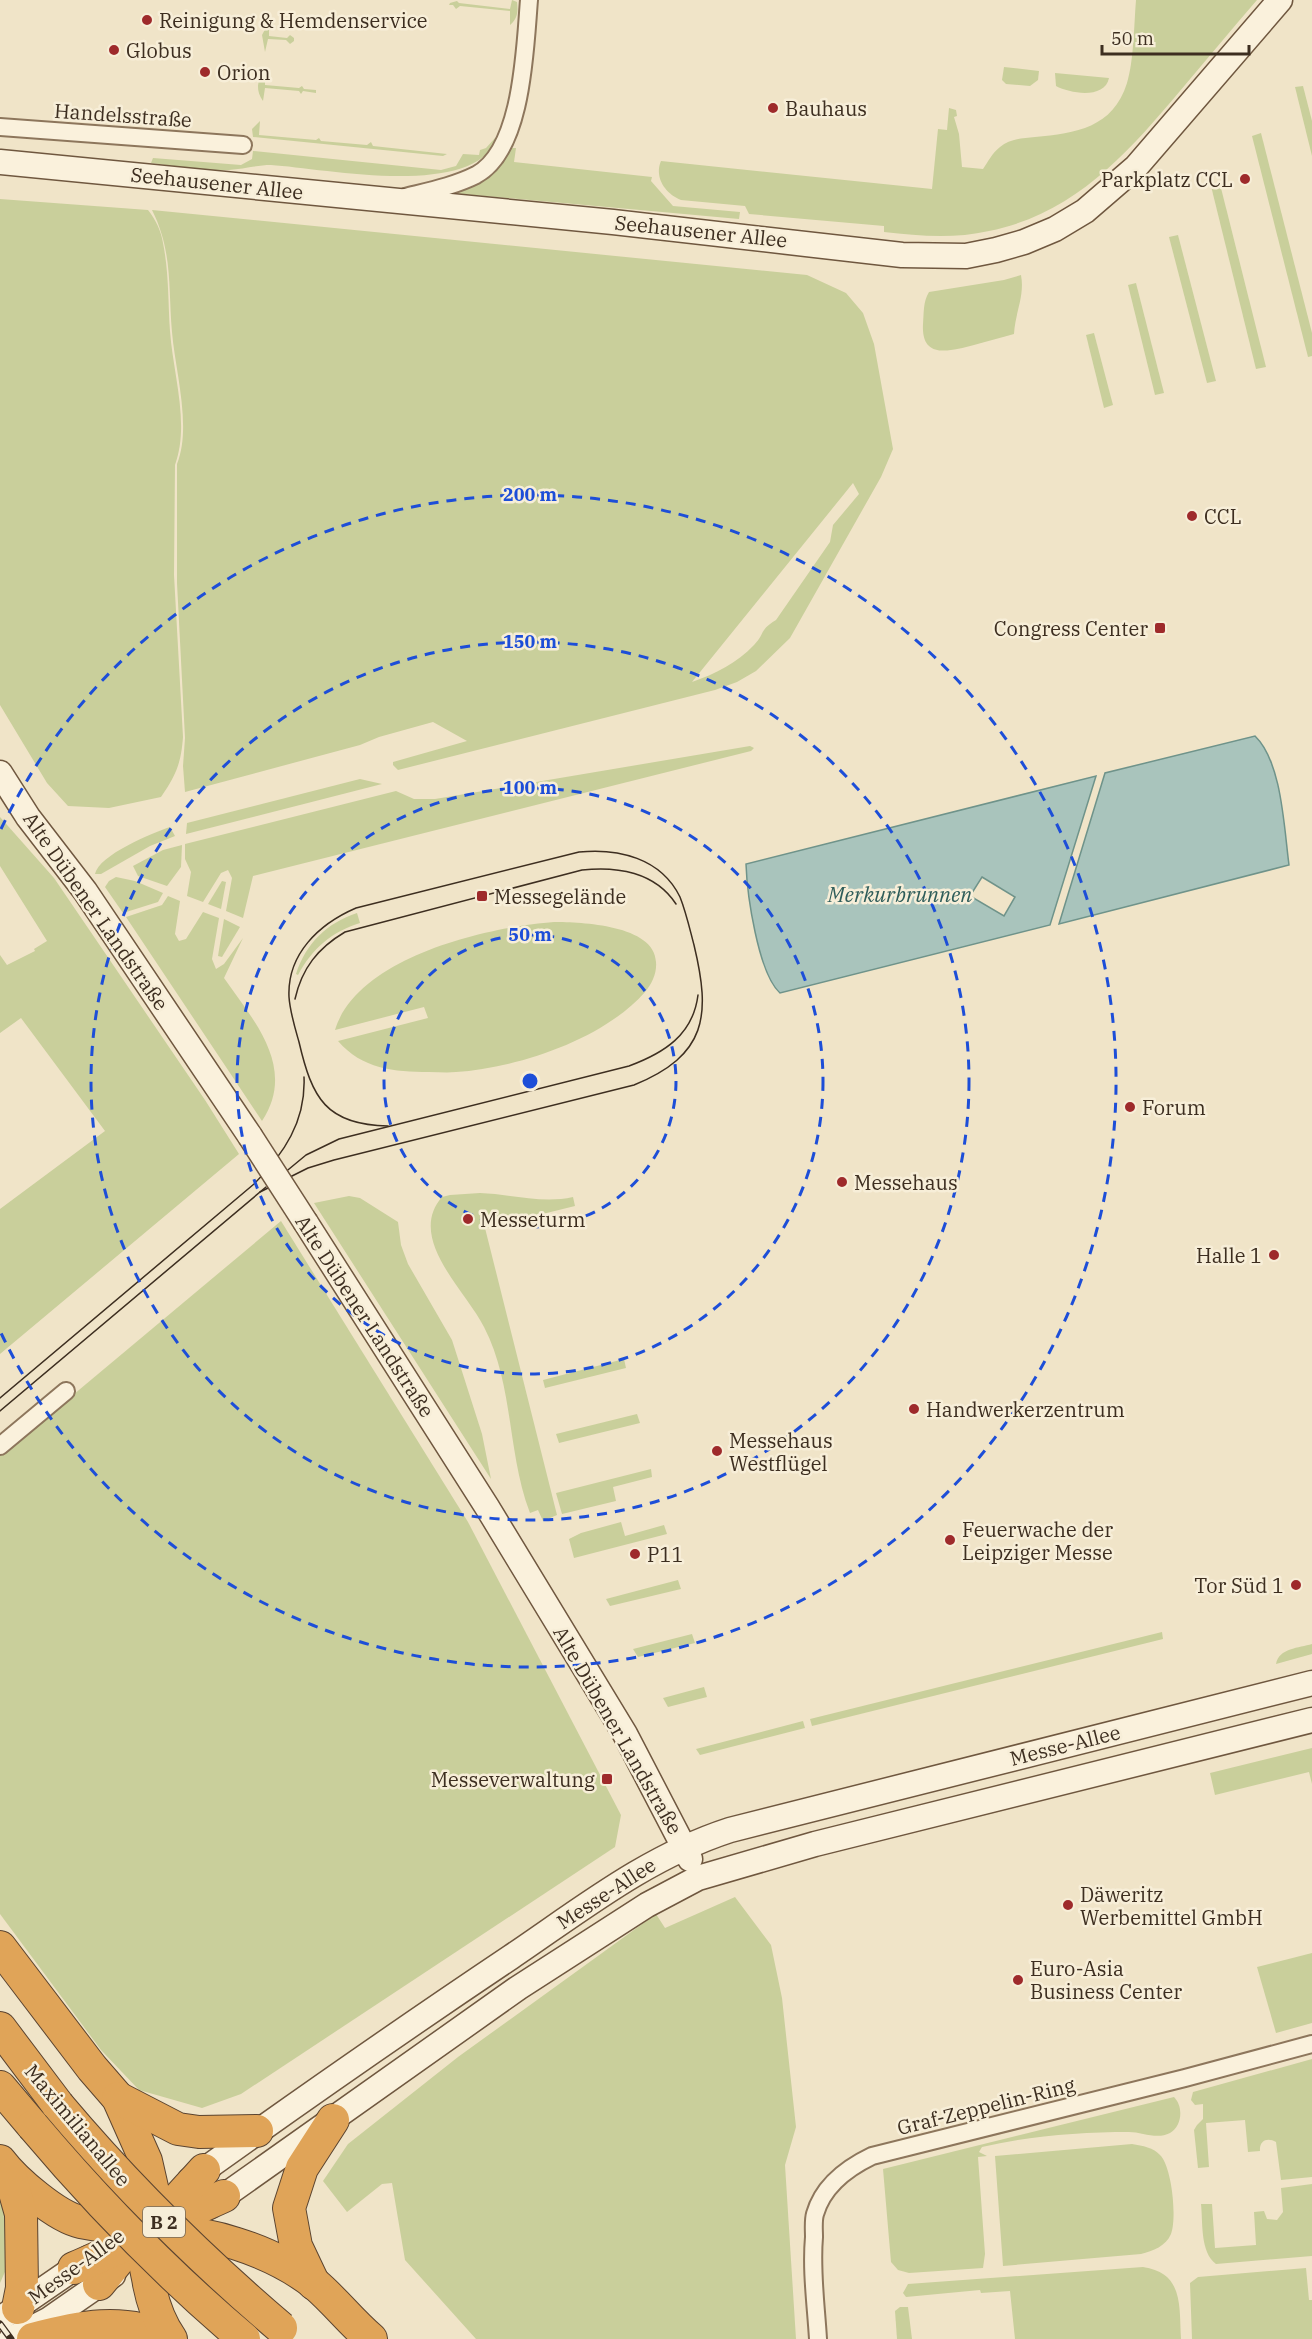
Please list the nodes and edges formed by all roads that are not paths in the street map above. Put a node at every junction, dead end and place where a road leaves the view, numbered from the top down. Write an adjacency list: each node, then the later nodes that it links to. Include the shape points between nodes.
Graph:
1 (529, 0): 6 (street, via 520,89 510,133 477,174)
2 (1280, 0): 6 (main road, Seehausener Allee, via 1136,167 1113,188 1055,229 996,250 966,256 923,257)
3 (0, 127): 4 (street, Handelsstraße)
4 (243, 145)
5 (7, 164): 6 (main road, Seehausener Allee)
6 (388, 201)
7 (0, 773): 12 (main road, Alte Dübener Landstraße, bridge, via 28,817 86,891 330,1260 625,1734)
8 (66, 1391): 9 (street)
9 (0, 1446)
10 (1312, 1683): 12 (main road, Messe-Allee, via 730,1830)
11 (1312, 1720): 13 (main road, Messe-Allee, via 815,1844)
12 (684, 1846): 13 (main road, Alte Dübener Landstraße); 20 (main road, Messe-Allee, via 573,1912)
13 (698, 1878): 19 (main road, Messe-Allee, via 647,1905 518,1988)
14 (0, 1947): 18 (highway)
15 (0, 2028): 28 (highway, Maximilianallee / B 2, bridge, via 110,2166 156,2215)
16 (1312, 2044): 34 (street, Graf-Zeppelin-Ring, via 872,2156 851,2166 824,2195 815,2214)
17 (0, 2087): 32 (highway, Maximilianallee / B 2, bridge, via 133,2237)
18 (118, 2098): 20 (highway, via 178,2128 199,2132); 24 (highway, via 146,2161)
19 (333, 2120): 23 (main road, Messe-Allee); 26 (highway, via 302,2168 289,2208 297,2246)
20 (257, 2131): 22 (main road, Messe-Allee)
21 (5, 2168): 24 (highway, via 45,2203 79,2222); 27 (highway, via 21,2214 22,2288)
22 (204, 2170): 24 (highway)
23 (224, 2196): 24 (highway)
24 (149, 2230): 25 (highway); 26 (highway, via 232,2242 283,2264); 31 (highway, via 153,2302)
25 (87, 2276): 27 (main road, Messe-Allee); 29 (main road, Messe-Allee, via 48,2320)
26 (314, 2284): 33 (highway)
27 (9, 2314)
28 (287, 2334)
29 (11, 2339)
30 (33, 2339): 31 (highway, via 89,2327 120,2326 151,2331)
31 (169, 2339)
32 (244, 2339)
33 (371, 2339)
34 (818, 2339)

